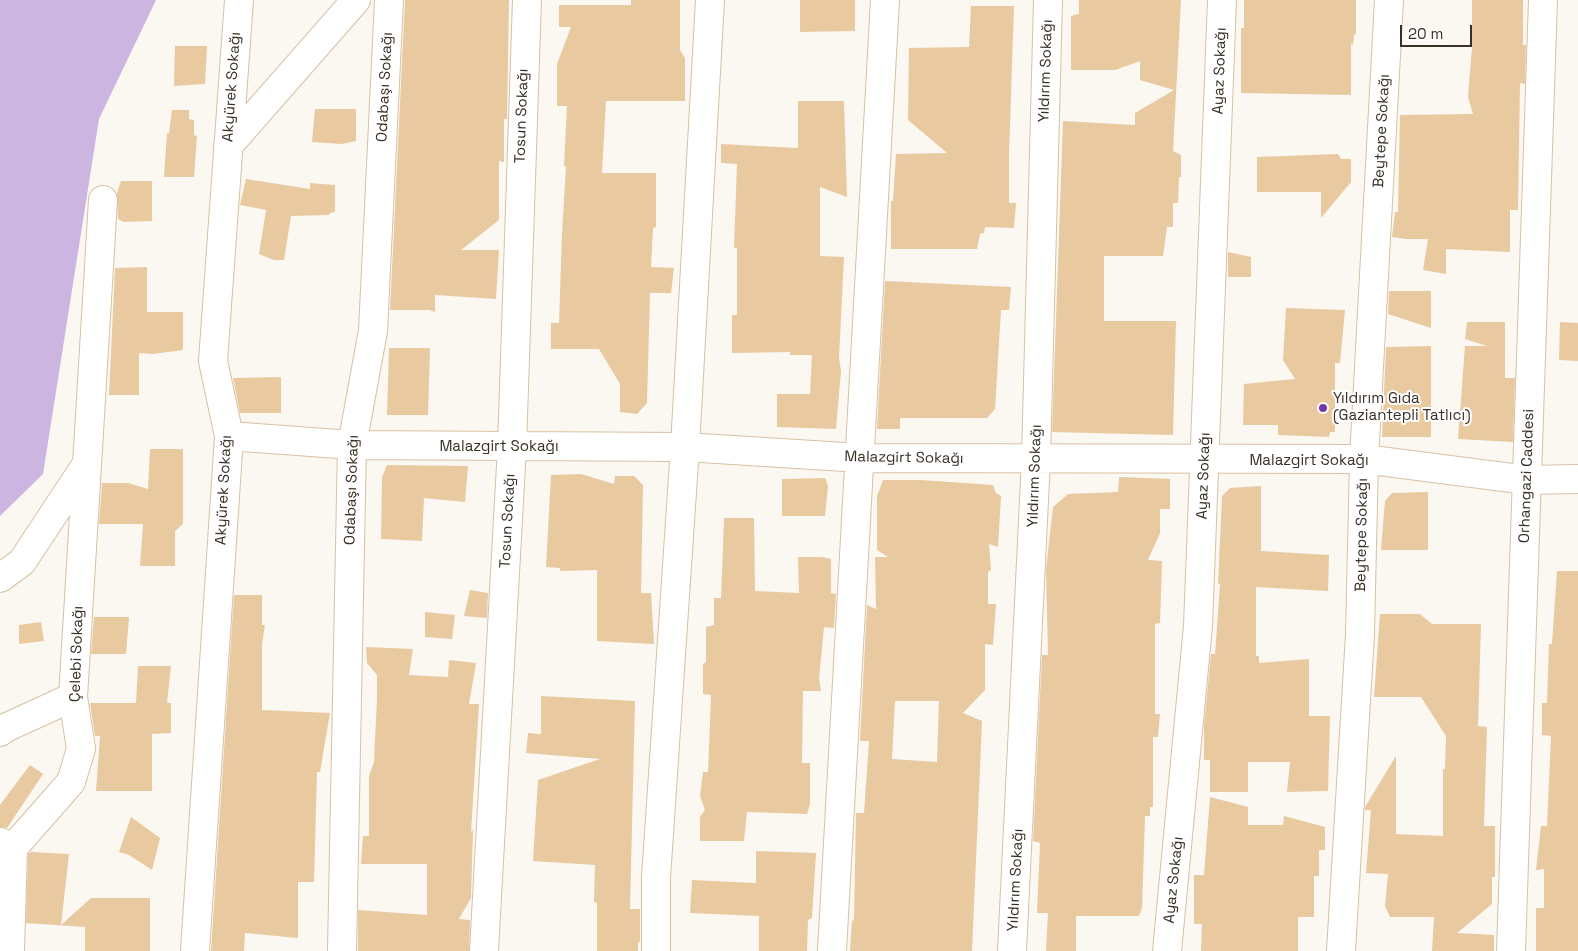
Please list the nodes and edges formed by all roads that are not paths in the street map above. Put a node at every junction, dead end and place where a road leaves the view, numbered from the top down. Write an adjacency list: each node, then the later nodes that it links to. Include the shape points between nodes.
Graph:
1 (239, 0): 11 (street, Akyürek Sokağı)
2 (356, 0): 11 (street)
3 (389, 0): 14 (street, Odabaşı Sokağı, via 373,331)
4 (527, 0): 15 (street, Tosun Sokağı)
5 (710, 0): 16 (street)
6 (885, 0): 17 (street)
7 (1048, 0): 18 (street, Yıldırım Sokağı)
8 (1222, 0): 19 (street, Ayaz Sokağı)
9 (1389, 0): 20 (street, Beytepe Sokağı)
10 (1544, 0): 23 (street, Orhangazi Caddesi)
11 (228, 146): 13 (street, Akyürek Sokağı, via 213,361)
12 (103, 200): 21 (street, Çelebi Sokağı)
13 (229, 436): 14 (street, Malazgirt Sokağı); 29 (street, Akyürek Sokağı)
14 (352, 445): 15 (street, Malazgirt Sokağı); 30 (street, Odabaşı Sokağı)
15 (512, 447): 16 (street, Malazgirt Sokağı); 31 (street, Tosun Sokağı)
16 (685, 447): 17 (street, Malazgirt Sokağı); 32 (street, via 656,878)
17 (861, 458): 18 (street, Malazgirt Sokağı); 33 (street)
18 (1036, 459): 19 (street, Malazgirt Sokağı); 34 (street, Yıldırım Sokağı)
19 (1205, 460): 20 (street, Malazgirt Sokağı); 35 (street, Ayaz Sokağı, via 1198,626)
20 (1364, 460): 23 (street, Malazgirt Sokağı); 36 (street, Beytepe Sokağı, via 1361,608)
21 (86, 465): 24 (street, Çelebi Sokağı, via 22,562); 25 (street, Çelebi Sokağı)
22 (1578, 479): 23 (street, Malazgirt Sokağı)
23 (1527, 480): 37 (street, Orhangazi Caddesi)
24 (0, 578)
25 (74, 697): 26 (street); 27 (street, Çelebi Sokağı, via 81,749 71,782)
26 (0, 732)
27 (6, 845): 28 (street, Çelebi Sokağı)
28 (10, 951)
29 (195, 951)
30 (342, 951)
31 (484, 951)
32 (656, 951)
33 (832, 951)
34 (1012, 951)
35 (1167, 951)
36 (1341, 951)
37 (1511, 951)

